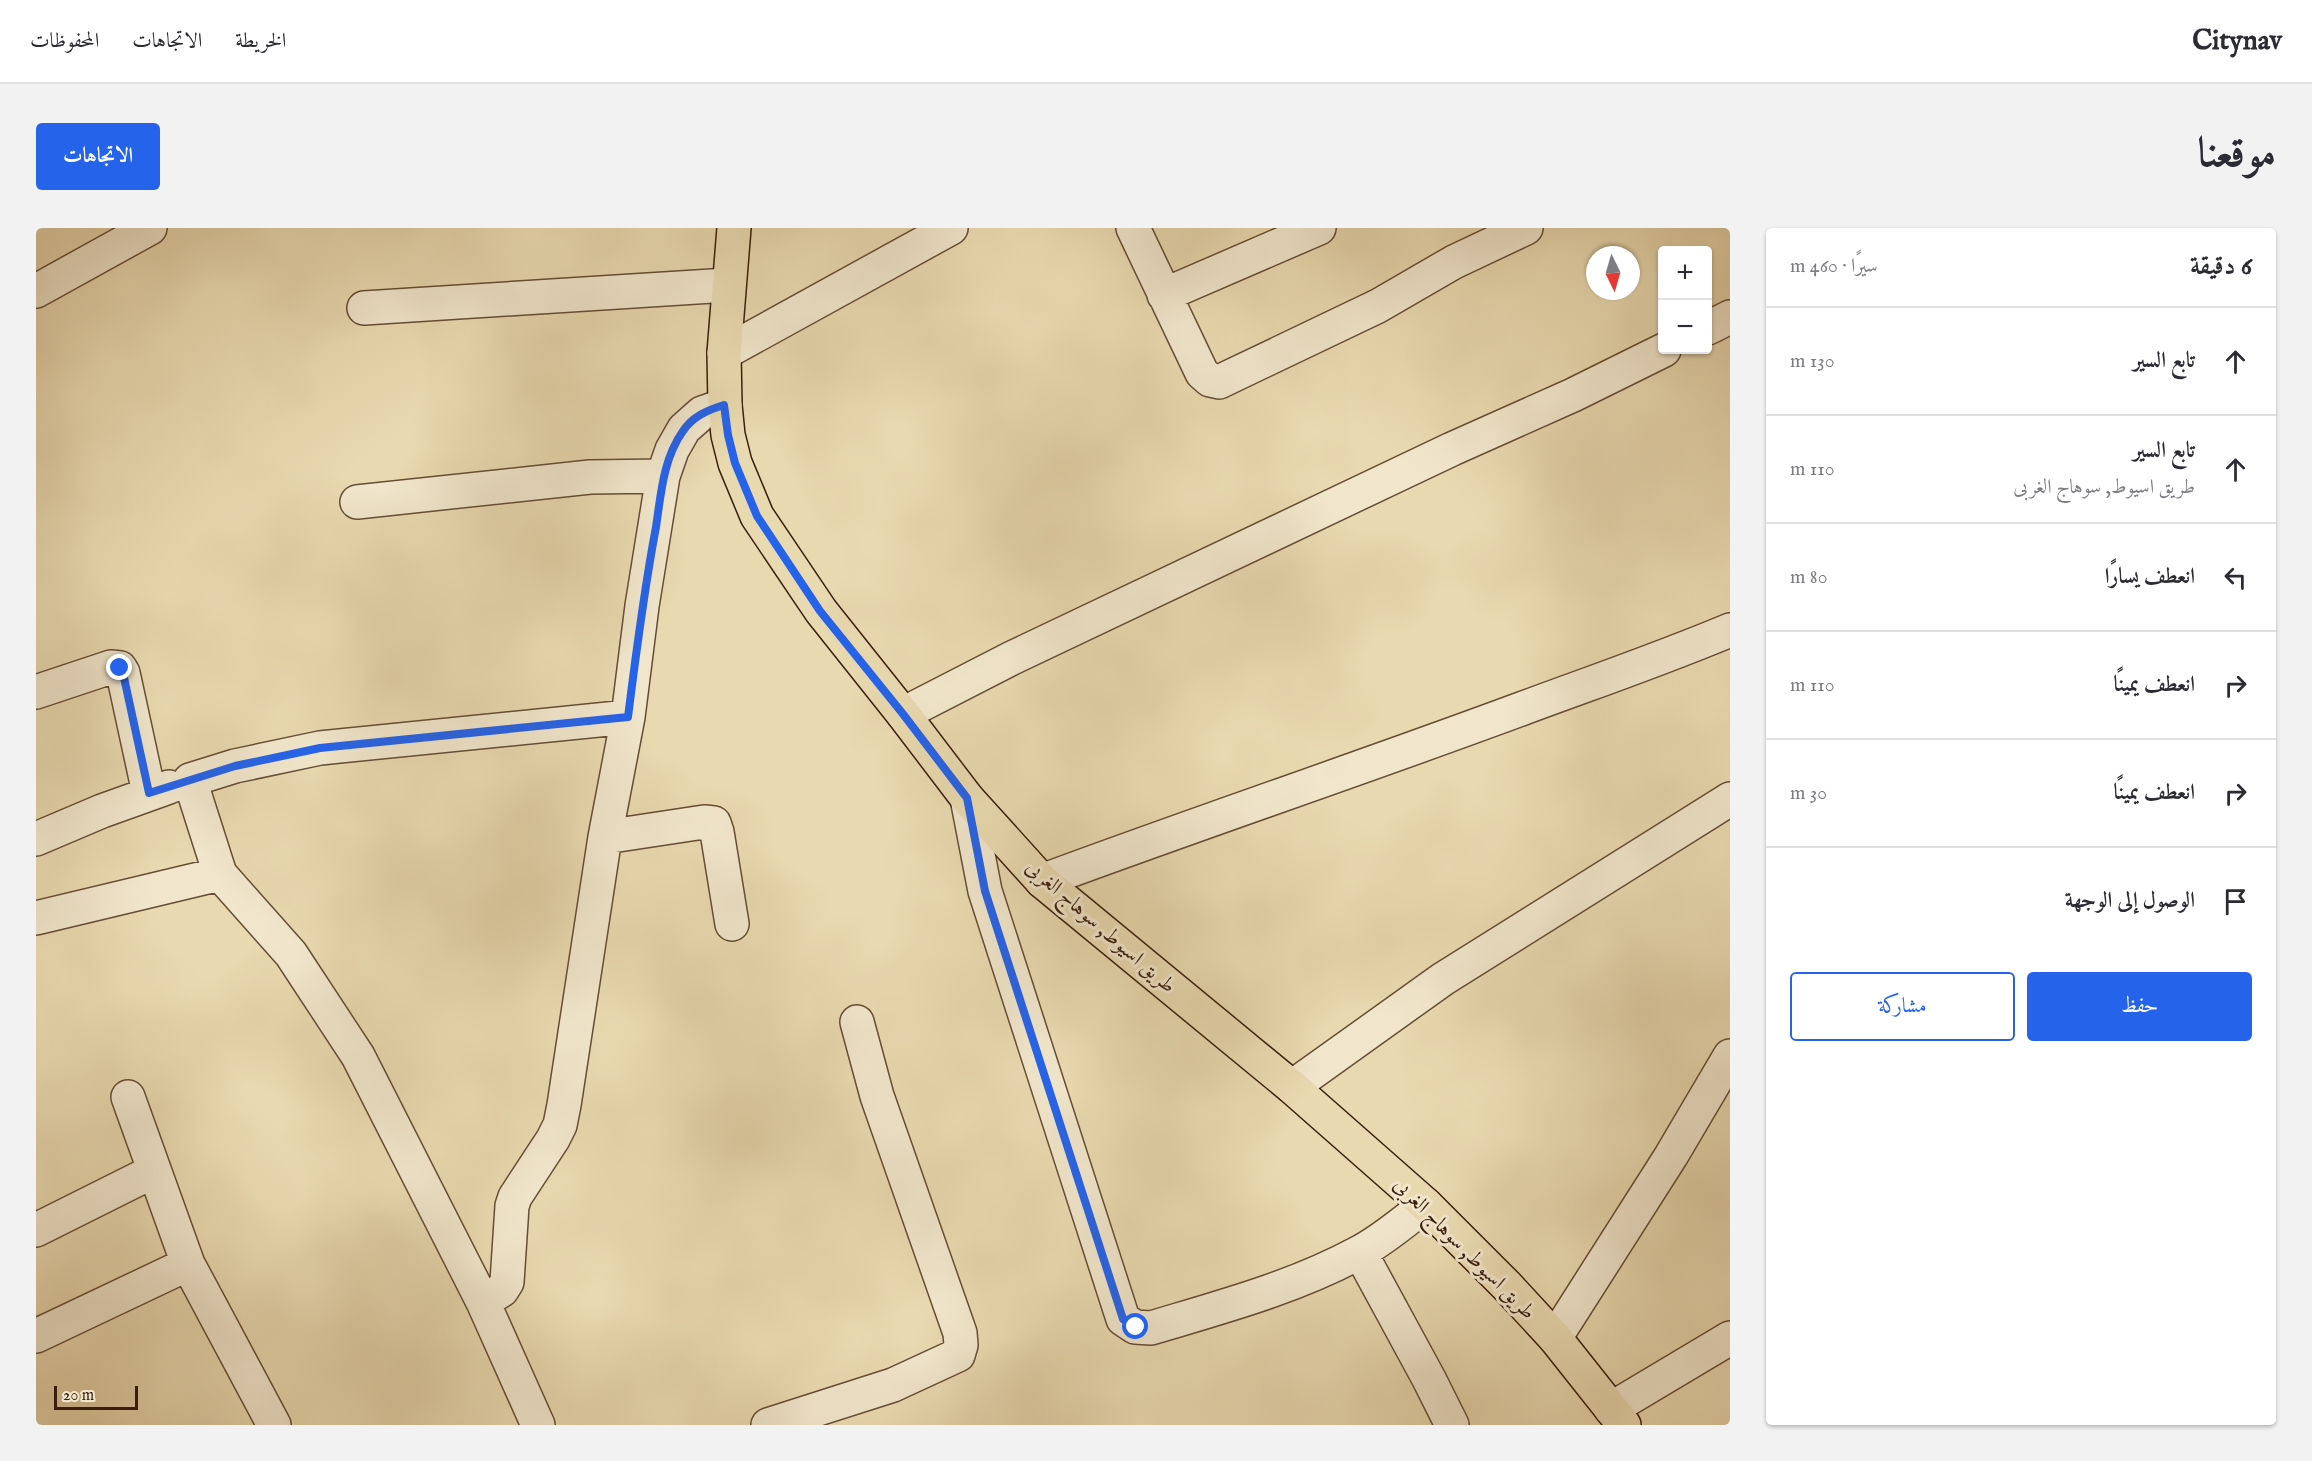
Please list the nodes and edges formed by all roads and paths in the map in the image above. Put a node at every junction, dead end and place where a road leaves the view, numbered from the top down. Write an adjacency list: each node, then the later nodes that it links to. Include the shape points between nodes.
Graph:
1 (150, 228): 7 (street)
2 (734, 228): 8 (main road, طريق اسيوط, سوهاج الغربى)
3 (951, 228): 14 (street)
4 (1133, 228): 10 (street)
5 (1319, 228): 10 (street)
6 (1526, 228): 10 (street, via 1454,262 1378,306 1219,382 1202,374)
7 (115, 237): 9 (street)
8 (728, 285): 11 (street); 14 (main road, طريق اسيوط, سوهاج الغربى)
9 (36, 291)
10 (1164, 295)
11 (364, 308)
12 (1730, 317): 13 (street)
13 (1712, 326)
14 (724, 353): 16 (main road, طريق اسيوط, سوهاج الغربى)
15 (1658, 353): 21 (street, via 1012,657)
16 (724, 405): 17 (street, via 702,412 684,429); 21 (main road, طريق اسيوط, سوهاج الغربى, via 735,463 757,516 820,611)
17 (663, 476): 18 (street, via 590,477); 22 (street)
18 (357, 502)
19 (1730, 630): 30 (street, via 1413,750)
20 (36, 693): 24 (street, via 111,667 120,668)
21 (903, 714): 25 (main road, طريق اسيوط, سوهاج الغربى)
22 (628, 717): 23 (street, via 320,748); 27 (street)
23 (190, 780): 24 (street); 29 (street)
24 (149, 793): 28 (street)
25 (967, 798): 30 (main road, طريق اسيوط, سوهاج الغربى); 40 (street, via 985,891 1123,1319 1136,1327 1151,1328 1302,1280)
26 (1730, 799): 35 (street, via 1443,979)
27 (605, 837): 32 (street, via 704,822 714,824); 42 (street, via 560,1125 515,1197 507,1282)
28 (36, 839)
29 (220, 874): 31 (street); 42 (street, via 291,954 358,1056)
30 (1042, 881): 35 (main road, طريق اسيوط, سوهاج الغربى)
31 (36, 918)
32 (732, 924)
33 (857, 1022): 49 (street, via 877,1096 961,1345 958,1355 893,1385)
34 (1730, 1056): 44 (street)
35 (1292, 1087): 38 (main road, طريق اسيوط, سوهاج الغربى)
36 (128, 1096): 37 (street)
37 (154, 1170): 39 (street); 41 (street)
38 (1426, 1205): 40 (street); 44 (main road, طريق اسيوط, سوهاج الغربى)
39 (36, 1230)
40 (1360, 1252): 50 (street)
41 (189, 1264): 43 (street); 47 (street)
42 (483, 1302): 48 (street)
43 (36, 1336)
44 (1555, 1338): 46 (main road, طريق اسيوط, سوهاج الغربى)
45 (1730, 1338): 46 (street)
46 (1618, 1417)
47 (274, 1425)
48 (538, 1425)
49 (768, 1425)
50 (1452, 1425)

